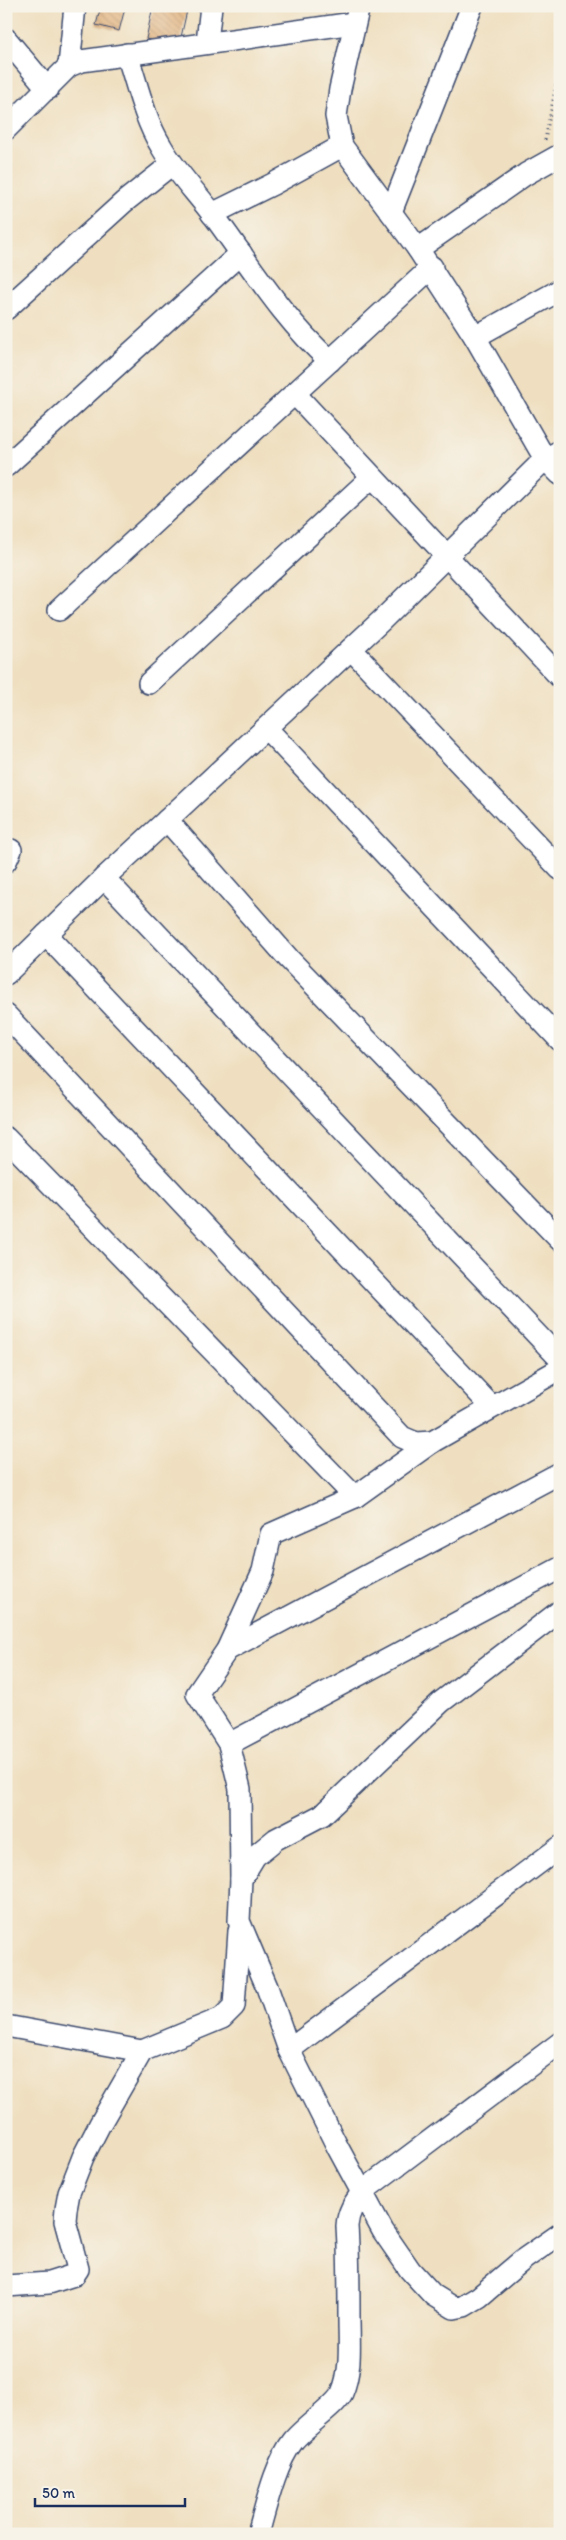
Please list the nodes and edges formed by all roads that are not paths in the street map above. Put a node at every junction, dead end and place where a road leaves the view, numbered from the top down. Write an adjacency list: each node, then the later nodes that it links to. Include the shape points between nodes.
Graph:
1 (75, 6): 8 (street)
2 (211, 6): 6 (street)
3 (472, 6): 14 (street)
4 (356, 14): 6 (street); 11 (street, via 336,116)
5 (6, 39): 9 (street)
6 (207, 42): 7 (street)
7 (127, 54): 8 (street); 13 (street, via 152,126)
8 (69, 66): 9 (street)
9 (48, 89): 10 (street)
10 (6, 129)
11 (342, 146): 14 (street); 15 (street)
12 (560, 155): 16 (street)
13 (172, 164): 15 (street); 20 (street, via 124,202)
14 (391, 212): 16 (street)
15 (212, 214): 17 (street)
16 (418, 249): 18 (street)
17 (242, 253): 22 (street, via 307,340); 25 (street)
18 (432, 267): 21 (street); 22 (street)
19 (560, 290): 21 (street)
20 (6, 310)
21 (475, 337): 24 (street)
22 (330, 361): 23 (street)
23 (295, 394): 27 (street); 29 (street)
24 (552, 455): 26 (street); 28 (street)
25 (6, 466)
26 (560, 474)
27 (372, 476): 28 (street); 32 (street)
28 (447, 556): 30 (street); 31 (street)
29 (59, 610)
30 (351, 649): 33 (street); 35 (street)
31 (560, 677)
32 (149, 684)
33 (267, 729): 34 (street); 40 (street)
34 (167, 820): 36 (street); 42 (street, via 289,959)
35 (560, 869)
36 (104, 878): 37 (street); 43 (street)
37 (46, 935): 38 (street); 45 (street)
38 (6, 974)
39 (6, 1015): 46 (street, via 402,1437 416,1443)
40 (560, 1040)
41 (6, 1138): 48 (street)
42 (560, 1240)
43 (560, 1359)
44 (560, 1369): 45 (street)
45 (492, 1407): 46 (street)
46 (432, 1442): 48 (street)
47 (560, 1474): 51 (street)
48 (355, 1497): 51 (street, via 272,1534 263,1572)
49 (560, 1568): 52 (street)
50 (560, 1612): 54 (street, via 441,1702 322,1815 276,1839 255,1856)
51 (227, 1650): 52 (street, via 197,1694)
52 (229, 1744): 54 (street, via 240,1789)
53 (560, 1846): 58 (street)
54 (241, 1879): 55 (street)
55 (239, 1921): 58 (street); 59 (street, via 236,1996 229,2013)
56 (6, 2026): 59 (street)
57 (560, 2044): 60 (street)
58 (289, 2050): 60 (street)
59 (142, 2051): 62 (street, via 100,2124 69,2193 65,2221 78,2269 70,2277 49,2283)
60 (363, 2191): 61 (street, via 383,2231 410,2270 433,2295 454,2308 480,2297 519,2262); 63 (street, via 348,2216 349,2357 346,2382 334,2404 291,2443 267,2498)
61 (560, 2234)
62 (6, 2286)
63 (258, 2534)

